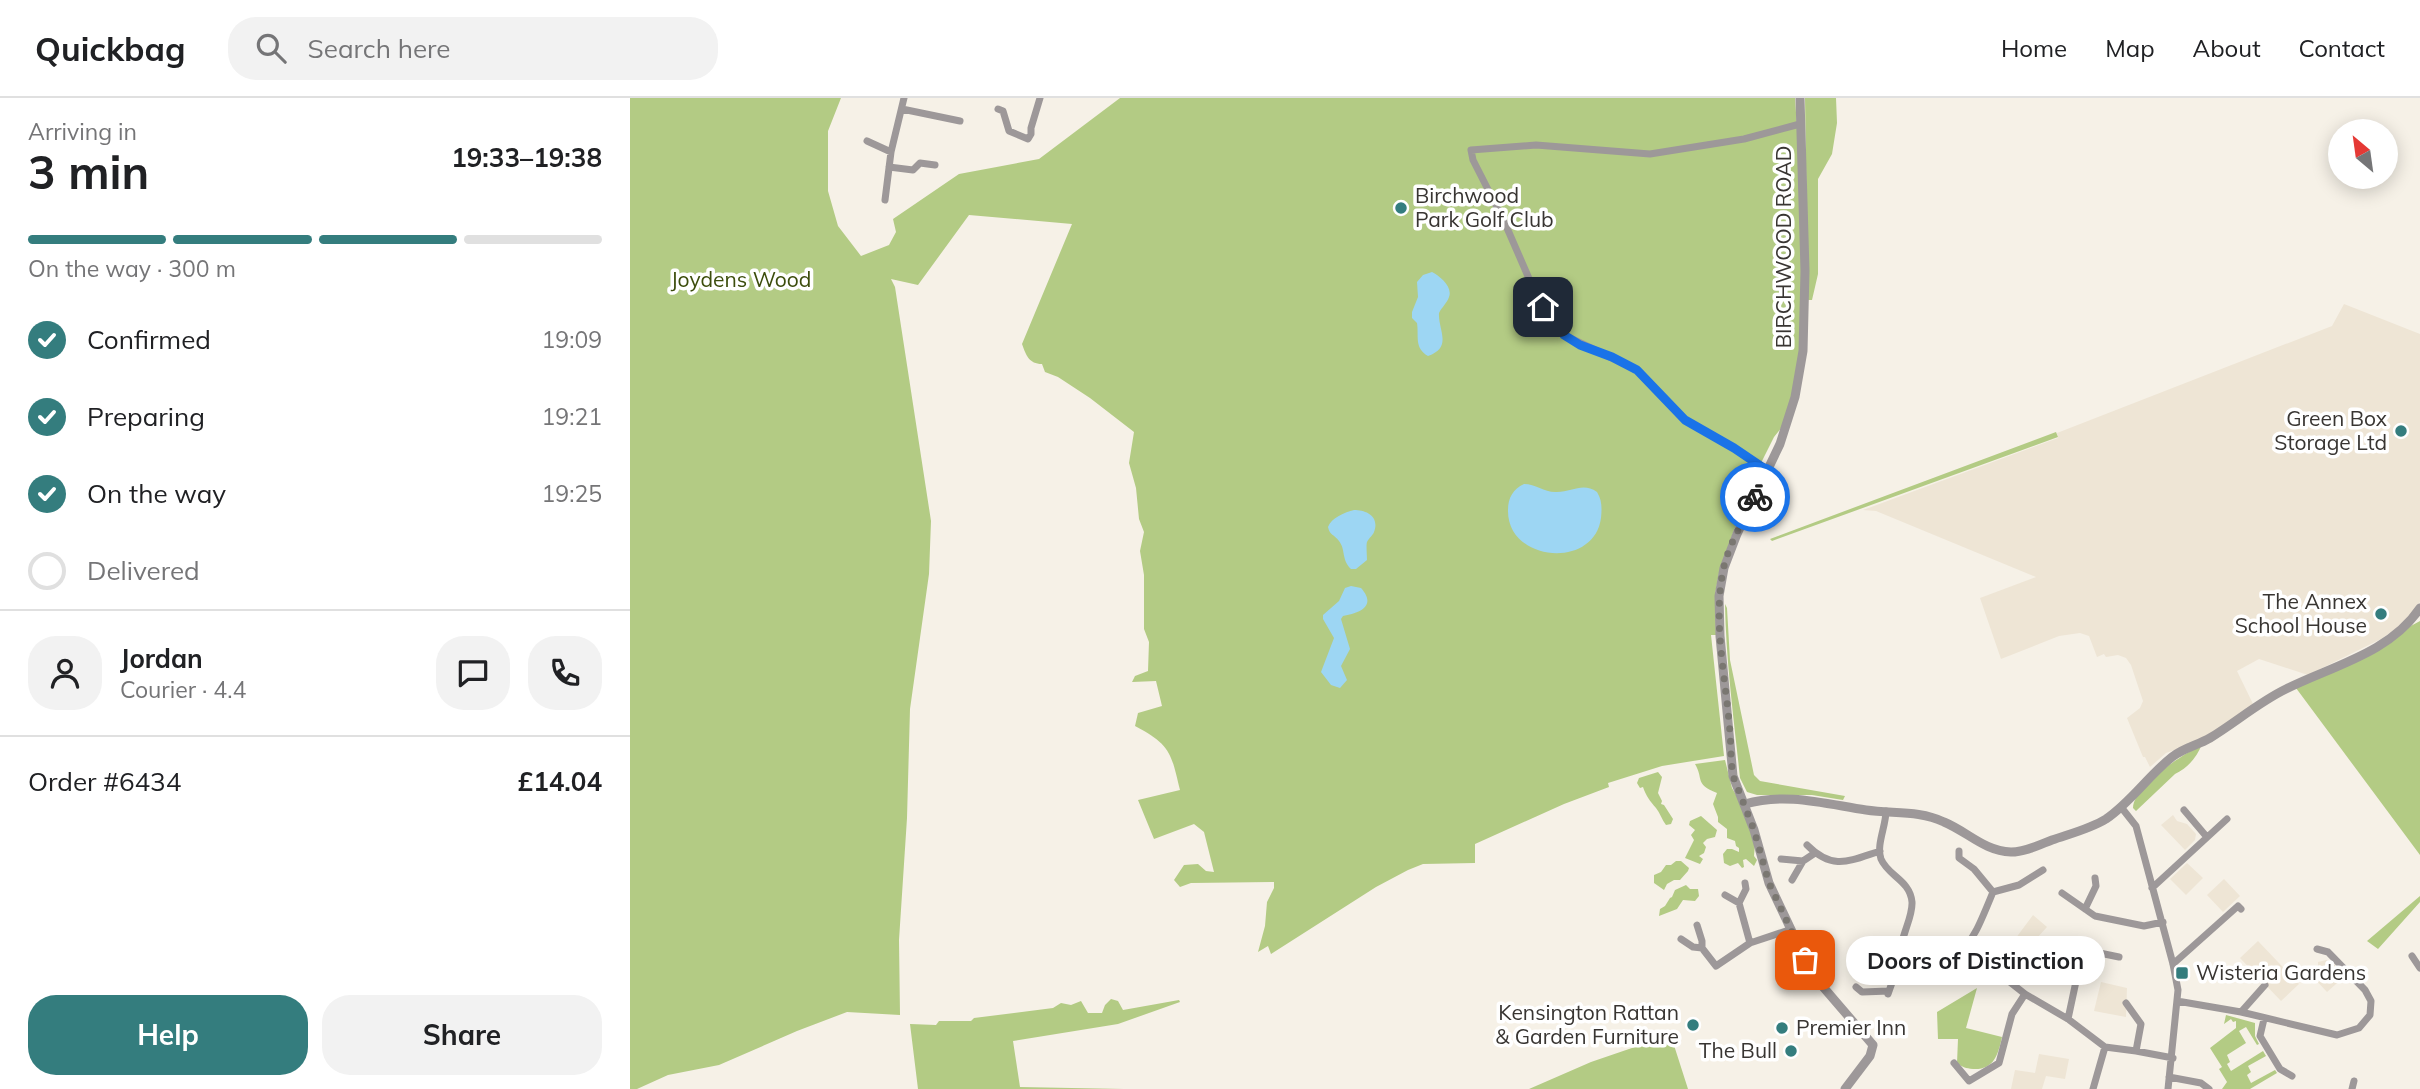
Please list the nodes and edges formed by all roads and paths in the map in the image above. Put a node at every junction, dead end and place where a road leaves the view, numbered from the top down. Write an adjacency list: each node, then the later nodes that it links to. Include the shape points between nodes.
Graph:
1 (904, 98): 4 (street)
2 (1040, 98): 5 (street, via 1028,139 1009,131 1003,111)
3 (1800, 98): 7 (street, BIRCHWOOD ROAD)
4 (902, 109): 6 (street); 9 (street)
5 (998, 109)
6 (960, 121)
7 (1800, 124): 13 (street, BIRCHWOOD ROAD, via 1803,351 1790,416); 13 (street, via 1744,139 1650,154 1536,145 1471,150 1534,290 1564,335 1637,370 1685,420)
8 (867, 141): 9 (street)
9 (891, 152): 11 (street)
10 (935, 164): 11 (street, via 920,163 913,170)
11 (889, 167): 12 (street)
12 (885, 200)
13 (1768, 471): 15 (street, BIRCHWOOD ROAD, via 1730,552 1719,596 1732,767)
14 (2420, 609): 16 (street, via 2408,625 2360,656 2284,690 2172,757)
15 (1745, 804): 18 (street, via 1794,799); 40 (street, BIRCHWOOD ROAD)
16 (2122, 807): 18 (street, via 2100,822 2016,852 1991,849 1934,818); 31 (street, via 2136,826)
17 (2184, 810): 20 (street)
18 (1886, 811): 22 (street)
19 (2227, 818): 20 (street)
20 (2206, 836): 31 (street)
21 (1807, 845): 23 (street)
22 (1880, 851): 23 (street, via 1840,863); 47 (street, via 1911,898)
23 (1815, 853): 25 (street)
24 (1781, 859): 25 (street)
25 (1803, 861): 29 (street)
26 (1951, 862): 32 (street, via 1959,854)
27 (2043, 870): 32 (street, via 2019,885)
28 (2095, 878): 36 (street, via 2096,887)
29 (1792, 880)
30 (1745, 883): 35 (street)
31 (2152, 888): 38 (street)
32 (1993, 892): 47 (street, via 1977,931 1962,950 1933,961)
33 (2062, 893): 36 (street)
34 (1725, 895): 35 (street)
35 (1739, 903): 42 (street)
36 (2085, 909): 38 (street, via 2126,923)
37 (2241, 909): 48 (street, via 2238,906)
38 (2162, 922): 48 (street)
39 (1696, 925): 43 (street)
40 (1789, 930): 42 (street); 65 (street, BIRCHWOOD ROAD, via 1818,982 1872,1042 1870,1056)
41 (1681, 939): 43 (street)
42 (1750, 943): 43 (street, via 1716,965)
43 (1702, 948)
44 (2317, 949): 58 (street, via 2328,952 2369,996 2367,1021 2355,1031 2337,1035)
45 (2412, 956): 49 (street)
46 (2119, 957): 57 (street, via 2075,952 2078,972)
47 (1900, 960): 52 (street, via 1888,993 1862,992)
48 (2173, 964): 54 (street)
49 (2420, 968)
50 (1993, 969): 53 (street, via 2003,972)
51 (2265, 985): 56 (street)
52 (1856, 987)
53 (2025, 994): 57 (street); 62 (street, via 2012,1014 1997,1066 1969,1081)
54 (2177, 1001): 56 (street); 61 (street)
55 (2126, 1003): 60 (street, via 2141,1024)
56 (2241, 1012): 58 (street)
57 (2068, 1019): 59 (street)
58 (2264, 1019): 63 (street, via 2260,1036 2280,1069)
59 (2105, 1047): 60 (street); 66 (street)
60 (2136, 1051): 61 (street)
61 (2172, 1058): 64 (street)
62 (1954, 1063)
63 (2292, 1076)
64 (2169, 1077): 67 (street); 68 (street)
65 (1845, 1089)
66 (2093, 1089)
67 (2168, 1089)
68 (2209, 1089)

